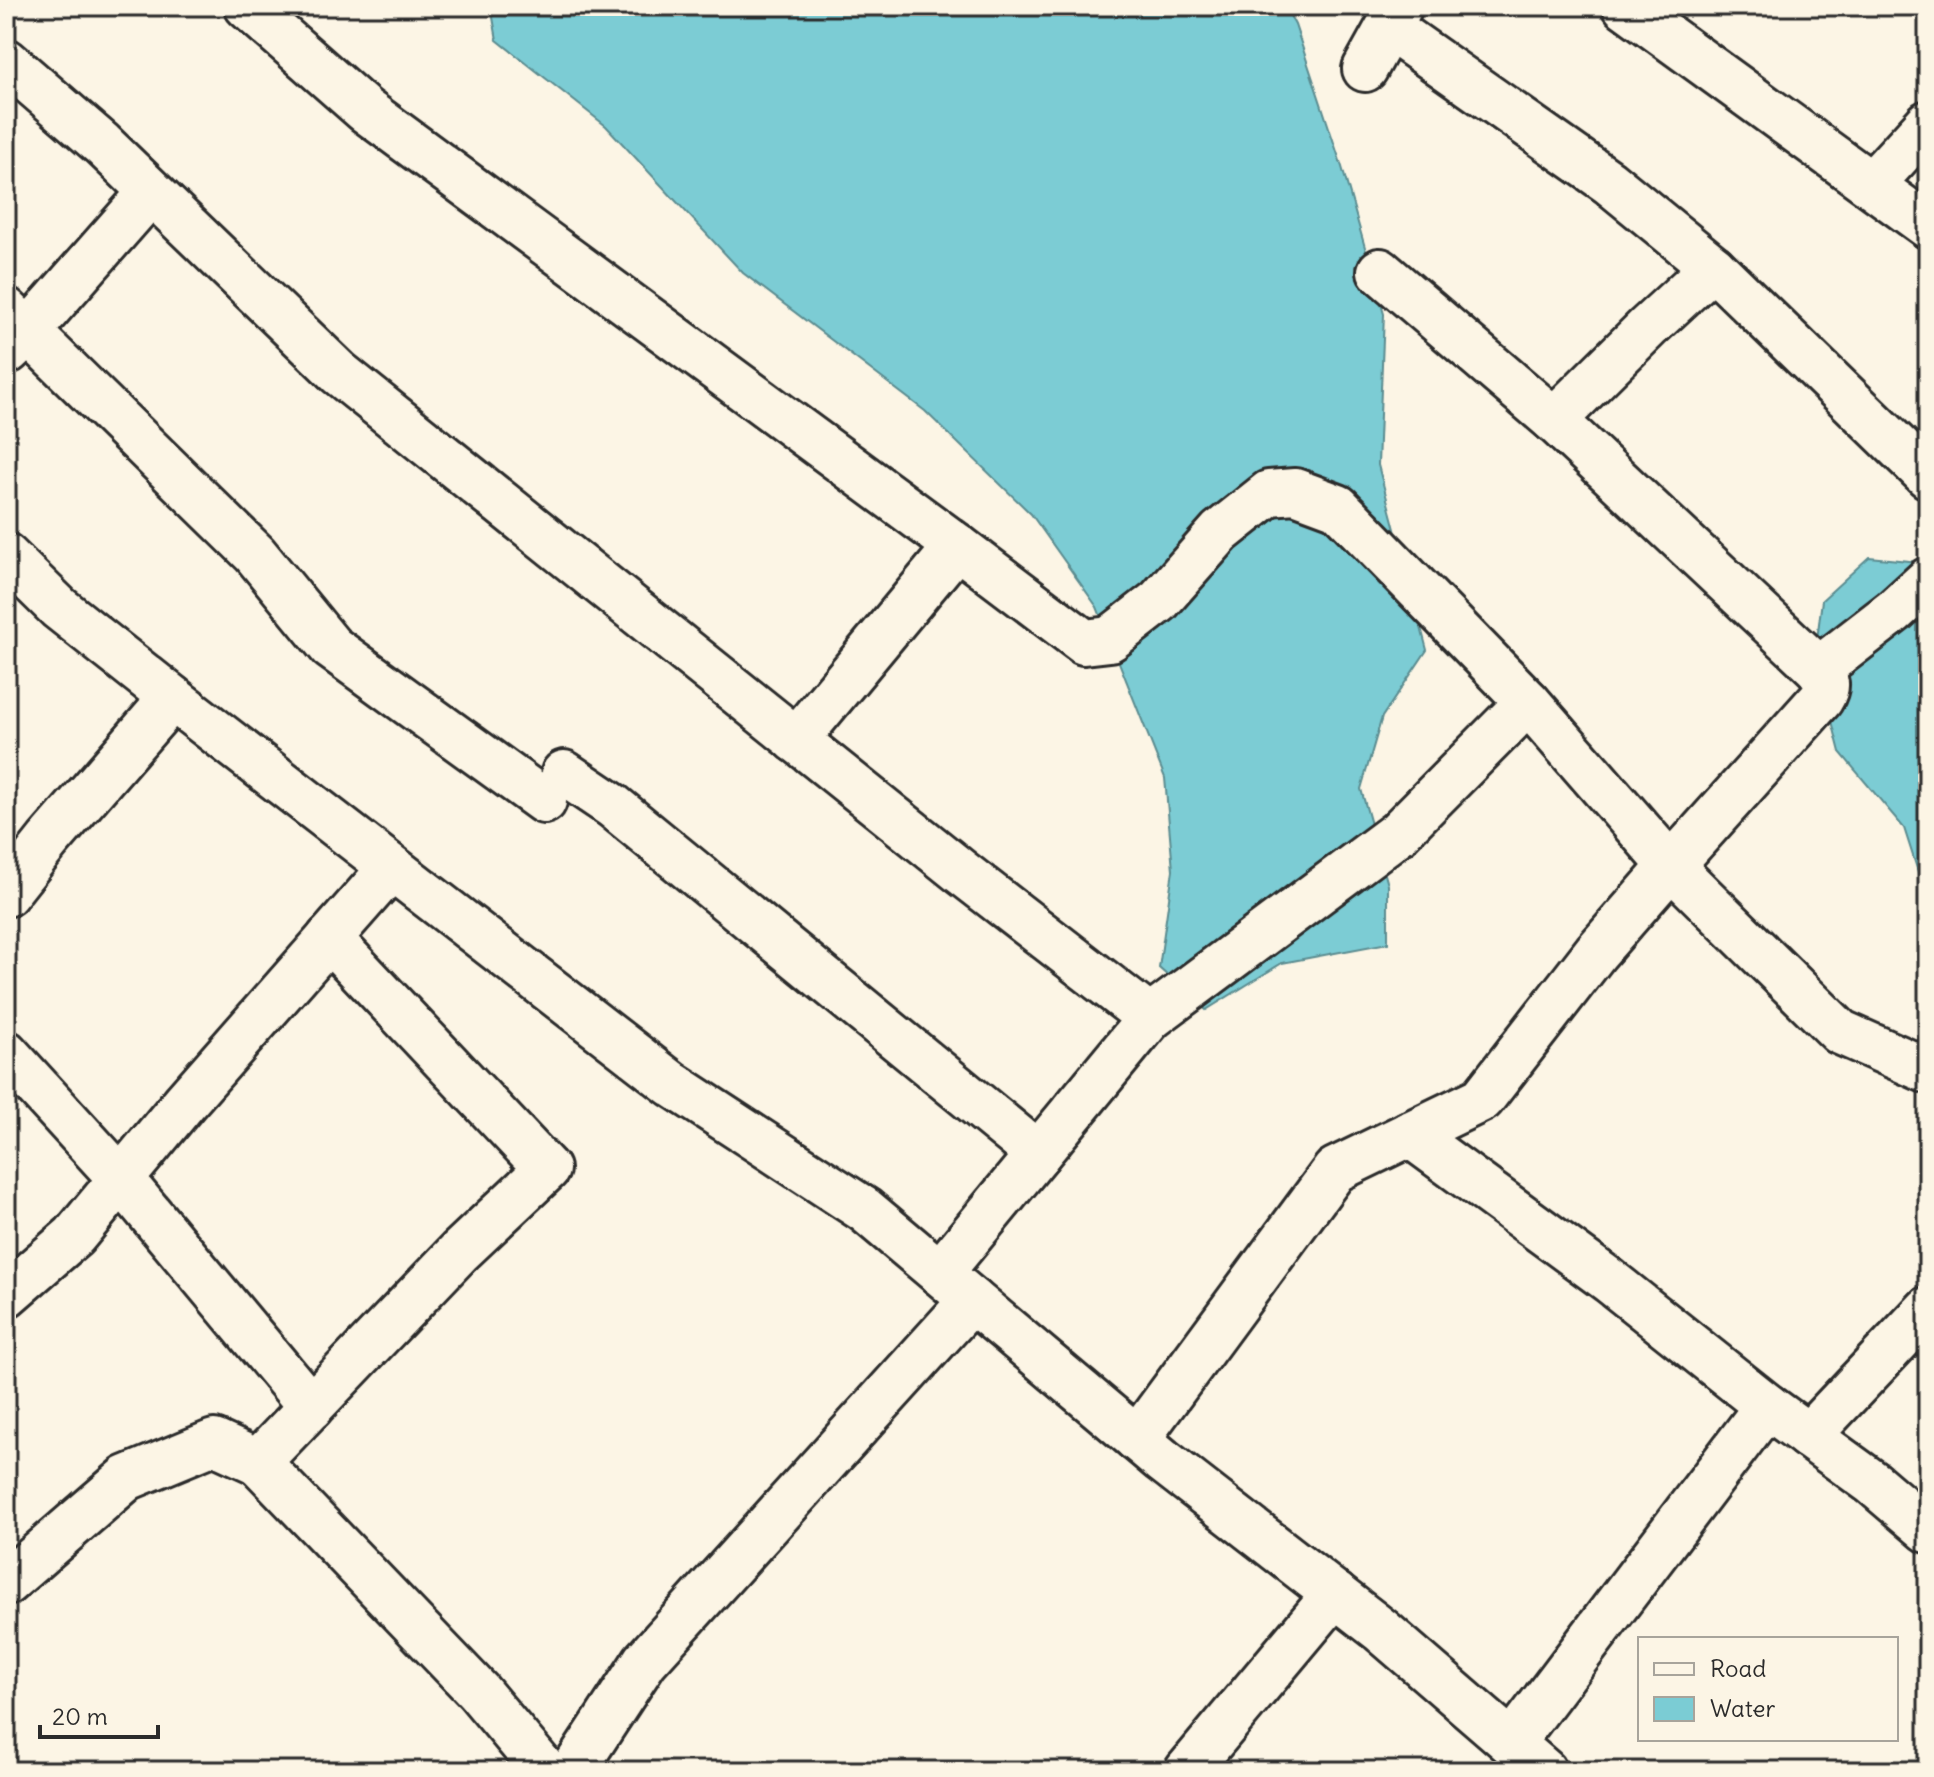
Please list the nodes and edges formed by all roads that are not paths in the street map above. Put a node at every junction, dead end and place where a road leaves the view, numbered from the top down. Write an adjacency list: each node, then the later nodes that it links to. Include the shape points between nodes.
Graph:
1 (247, 6): 15 (street, via 365,110)
2 (1625, 6): 7 (street)
3 (1395, 17): 5 (street); 10 (street)
4 (6, 61): 8 (street)
5 (1365, 69)
6 (1928, 123): 7 (street)
7 (1872, 184): 9 (street)
8 (151, 192): 12 (street); 21 (street, via 339,373)
9 (1928, 226)
10 (1713, 267): 13 (street); 14 (street)
11 (1380, 271): 13 (street)
12 (13, 331): 30 (street, via 255,554 331,647 554,787 613,806)
13 (1554, 420): 18 (street)
14 (1928, 476)
15 (957, 546): 20 (street, via 1084,642 1110,639 1159,601 1220,532 1269,493 1295,491 1338,507); 21 (street)
16 (6, 556): 19 (street, via 59,608)
17 (1928, 580): 18 (street)
18 (1819, 669): 22 (street, via 1827,682 1821,699)
19 (172, 698): 23 (street); 24 (street)
20 (1528, 702): 22 (street); 26 (street, via 1398,833)
21 (796, 740): 26 (street)
22 (1671, 866): 28 (street, via 1840,1032); 29 (street, via 1596,952 1482,1099)
23 (390, 869): 25 (street); 32 (street, via 672,1084 865,1210)
24 (6, 894)
25 (329, 938): 31 (street); 36 (street, via 547,1169 459,1252)
26 (1150, 1018): 30 (street)
27 (6, 1053): 31 (street)
28 (1928, 1071)
29 (1409, 1134): 35 (street, via 1610,1281); 38 (street, via 1335,1170)
30 (1038, 1154): 32 (street)
31 (121, 1179): 33 (street, via 74,1236); 36 (street)
32 (956, 1287): 38 (street); 45 (street, via 645,1661)
33 (6, 1295)
34 (1928, 1309): 37 (street)
35 (1767, 1406): 37 (street); 43 (street)
36 (311, 1407): 39 (street)
37 (1808, 1436): 40 (street)
38 (1137, 1439): 42 (street)
39 (258, 1462): 41 (street, via 214,1442 127,1478); 44 (street, via 478,1691)
40 (1928, 1530)
41 (6, 1583)
42 (1335, 1594): 43 (street); 46 (street)
43 (1512, 1743): 47 (street)
44 (545, 1771)
45 (573, 1771)
46 (1187, 1771)
47 (1544, 1771)

